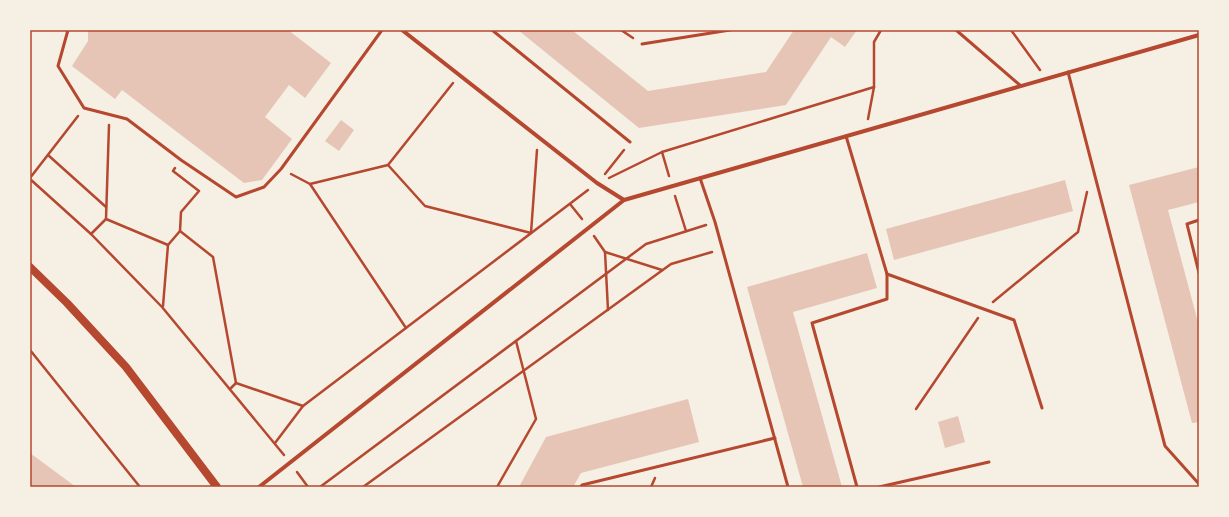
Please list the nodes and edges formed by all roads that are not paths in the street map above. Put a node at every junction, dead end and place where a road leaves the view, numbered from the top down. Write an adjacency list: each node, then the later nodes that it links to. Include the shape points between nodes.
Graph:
1 (68, 30): 2 (lane, via 58,66 84,108 127,119 180,160 236,197 264,187 281,169)
2 (382, 30)
3 (402, 30): 14 (street, via 598,183)
4 (492, 30): 12 (lane)
5 (730, 30): 8 (lane)
6 (956, 30): 10 (lane)
7 (1199, 35): 9 (street)
8 (642, 44)
9 (1068, 72): 10 (street); 22 (lane, via 1165,446)
10 (1021, 86): 11 (street)
11 (846, 136): 13 (street); 18 (lane)
12 (630, 142)
13 (700, 178): 14 (street); 20 (lane, via 715,222)
14 (624, 200): 24 (street)
15 (1199, 220): 17 (lane, via 1187,224)
16 (30, 267): 23 (main road, via 68,303 126,367)
17 (1199, 273)
18 (887, 274): 19 (lane, via 1014,320); 27 (lane, via 887,299 812,323)
19 (1042, 408)
20 (775, 438): 25 (lane); 26 (lane)
21 (989, 462): 28 (lane)
22 (1199, 484)
23 (217, 487)
24 (259, 487)
25 (581, 487)
26 (788, 487)
27 (857, 487)
28 (879, 487)

